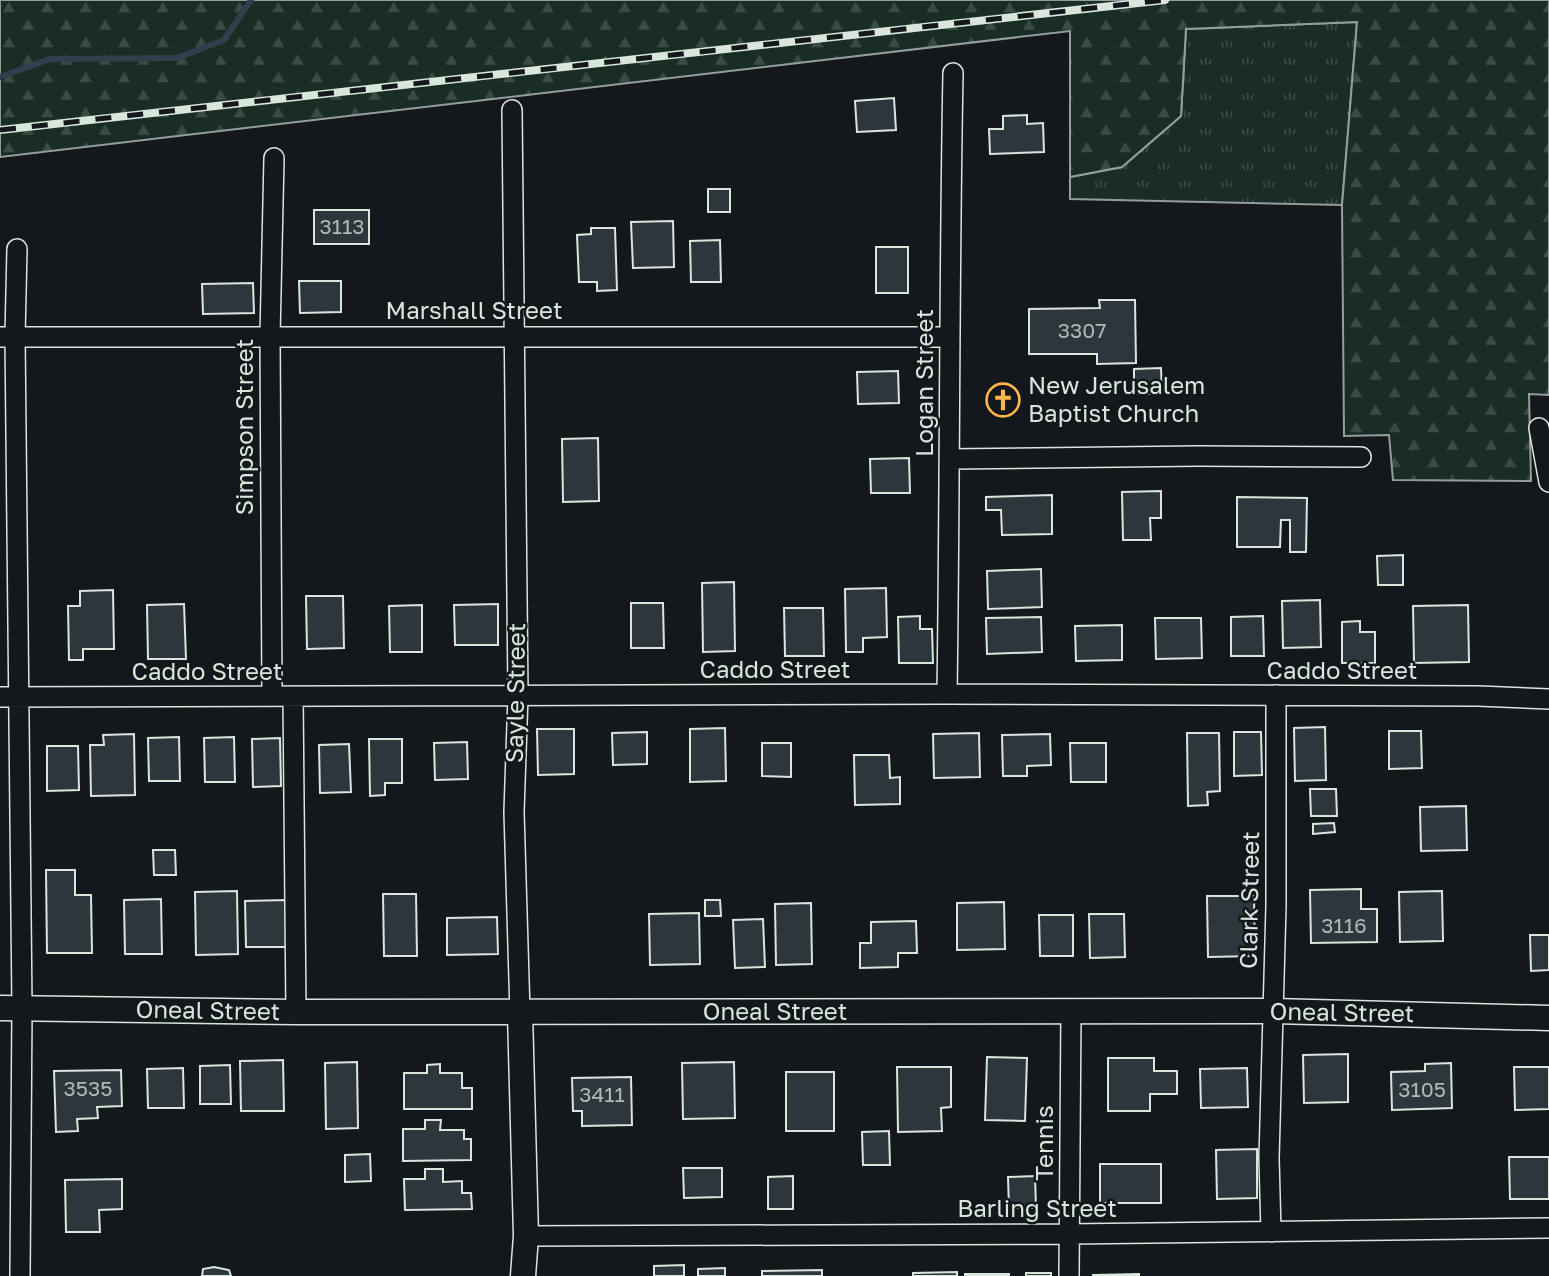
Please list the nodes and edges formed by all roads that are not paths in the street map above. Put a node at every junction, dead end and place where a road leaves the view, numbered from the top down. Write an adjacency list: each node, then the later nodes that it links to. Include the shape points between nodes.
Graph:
1 (953, 73): 8 (street, Logan Street)
2 (512, 110): 7 (street, Sayle Street)
3 (274, 158): 6 (street, Simpson Street)
4 (17, 250): 5 (street)
5 (7, 336): 6 (street, Marshall Street); 18 (street)
6 (270, 336): 7 (street, Marshall Street); 16 (street, Simpson Street)
7 (513, 336): 8 (street, Marshall Street); 14 (street, Sayle Street)
8 (948, 337): 11 (street, Logan Street)
9 (1539, 428): 12 (street)
10 (1361, 457): 11 (street)
11 (950, 459): 13 (street, Logan Street)
12 (1549, 482)
13 (947, 694): 14 (street, Caddo Street); 15 (street, Caddo Street)
14 (518, 695): 17 (street, Caddo Street); 24 (street, Sayle Street, via 514,812)
15 (1276, 695): 19 (street, Caddo Street); 22 (street, Clark Street)
16 (272, 696): 17 (street, Caddo Street); 18 (street, Caddo Street)
17 (293, 696): 23 (street)
18 (9, 697): 20 (street)
19 (1549, 699)
20 (11, 1008): 23 (street, Oneal Street); 30 (street)
21 (1070, 1011): 22 (street, Oneal Street); 24 (street, Oneal Street); 28 (street, Tennis)
22 (1273, 1011): 25 (street, Oneal Street); 27 (street, Clark Street)
23 (296, 1012): 24 (street, Oneal Street)
24 (520, 1013): 29 (street, Sayle Street)
25 (1549, 1018)
26 (1549, 1228): 27 (street, Barling Street)
27 (1270, 1232): 28 (street, Barling Street)
28 (1069, 1234): 29 (street, Barling Street); 32 (street, Tennis)
29 (526, 1236): 31 (street, Sayle Street)
30 (20, 1276)
31 (523, 1276)
32 (1069, 1276)

